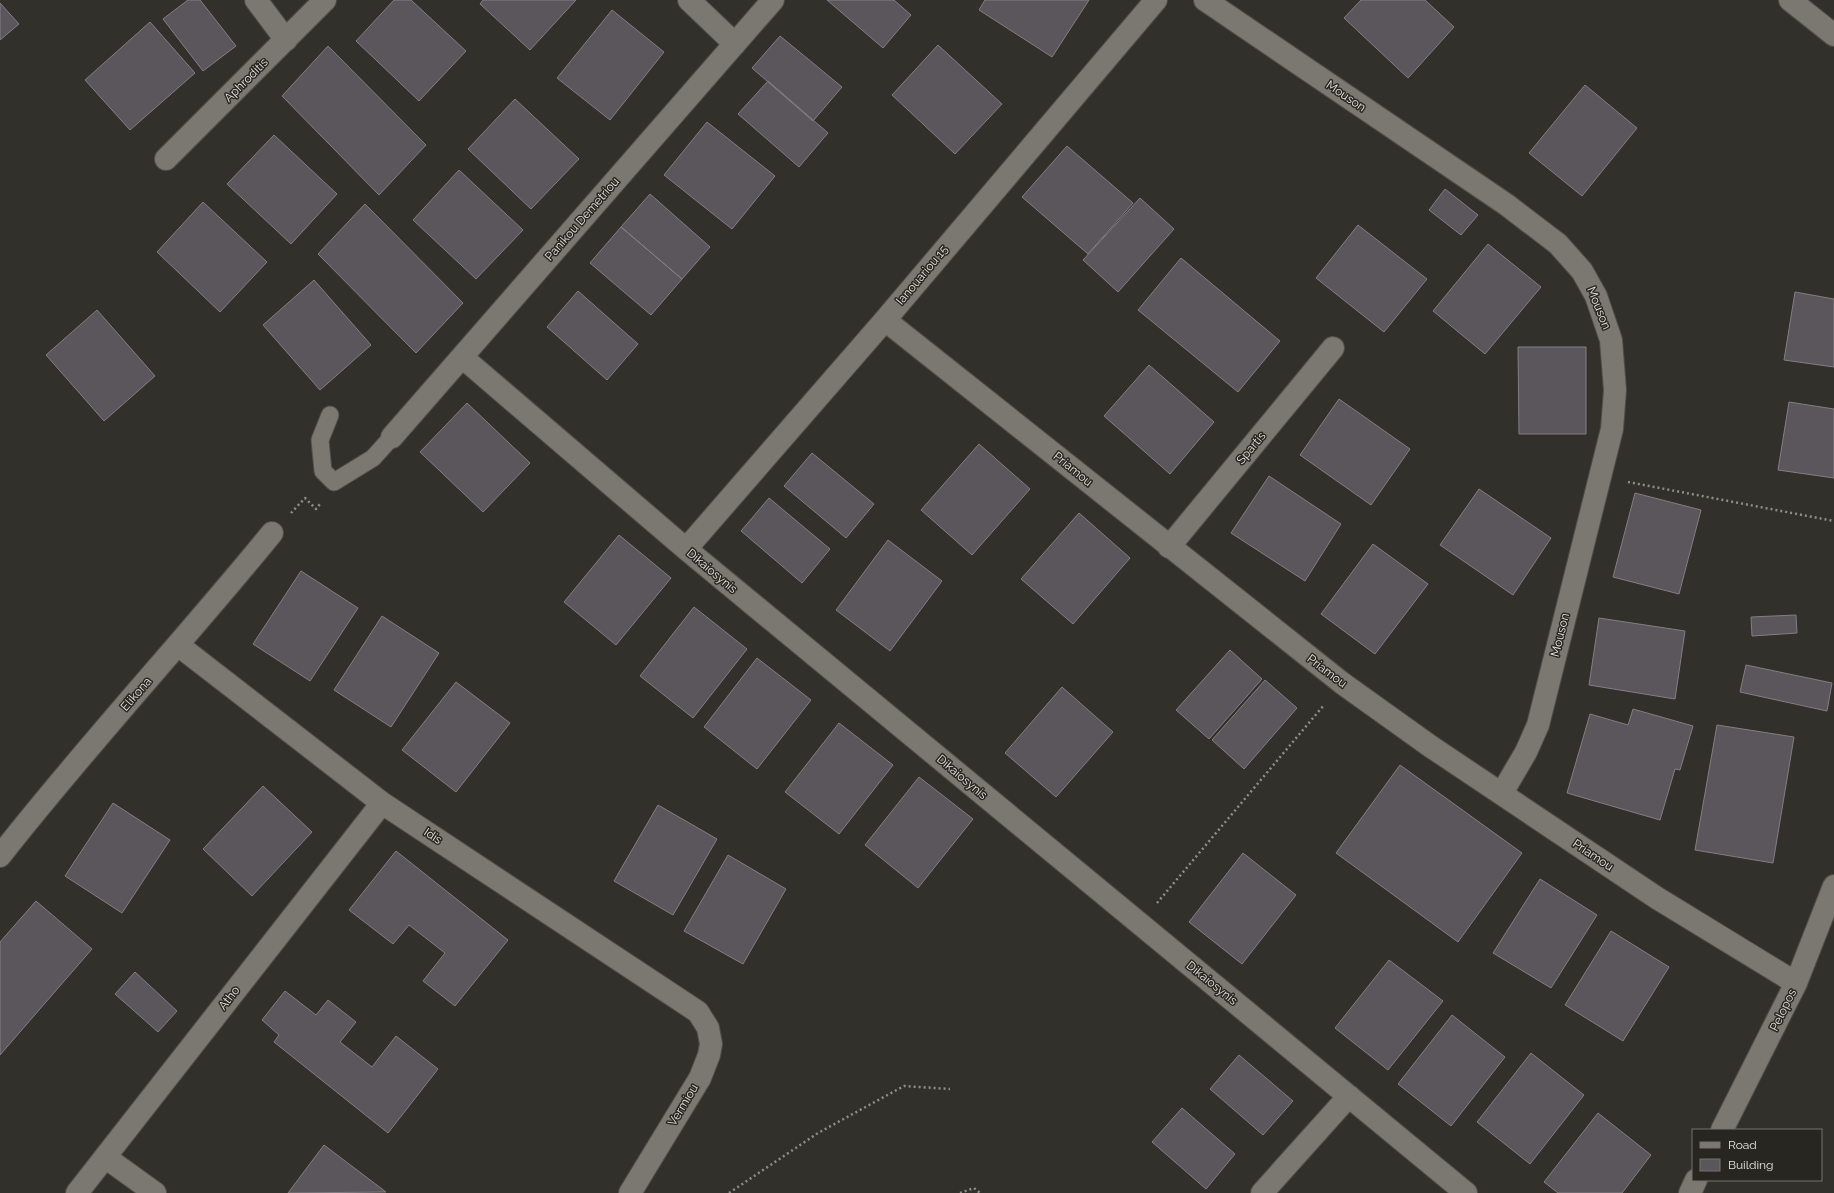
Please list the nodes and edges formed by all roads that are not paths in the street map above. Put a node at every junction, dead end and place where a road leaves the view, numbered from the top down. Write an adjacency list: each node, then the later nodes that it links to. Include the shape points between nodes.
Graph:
1 (256, 0): 9 (street)
2 (325, 0): 9 (street, Aphroditis)
3 (689, 0): 10 (street)
4 (772, 0): 10 (street, Panikou Demetriou)
5 (1156, 0): 12 (street, Ianouariou 15)
6 (1205, 0): 21 (street, Mouson, via 1507,205 1558,244 1582,271 1596,296 1611,340 1615,390 1612,429 1538,725 1526,752)
7 (1790, 0): 8 (street)
8 (1834, 35)
9 (286, 40): 11 (street, Aphroditis)
10 (735, 44): 14 (street, Panikou Demetriou)
11 (166, 159)
12 (885, 320): 18 (street, Priamou); 19 (street, Ianouariou 15)
13 (1333, 348): 18 (street, Spartis)
14 (462, 357): 16 (street, Panikou Demetriou); 19 (street, Dikaiosynis)
15 (330, 414): 16 (lane, via 320,440 323,471 334,482 373,458)
16 (392, 437)
17 (272, 533): 20 (street, Elikona)
18 (1169, 547): 21 (street, Priamou, via 1342,683 1430,746)
19 (686, 549): 27 (street, Dikaiosynis)
20 (178, 645): 22 (street, Idis); 23 (street, Elikona, via 52,790)
21 (1502, 793): 25 (street, Priamou, via 1657,898)
22 (382, 803): 26 (street, Idis); 29 (street, Atho)
23 (0, 856)
24 (1834, 886): 25 (street, Pelopos)
25 (1796, 983): 28 (street, Pelopos)
26 (698, 1012): 33 (street, Vermiou, via 708,1028 709,1055 700,1078)
27 (1349, 1096): 34 (street); 35 (street, Dikaiosynis)
28 (1723, 1129)
29 (105, 1157): 31 (street, Atho); 32 (street)
30 (1696, 1181): 36 (street)
31 (77, 1193)
32 (155, 1193)
33 (630, 1193)
34 (1262, 1193)
35 (1466, 1193)
36 (1690, 1193)

